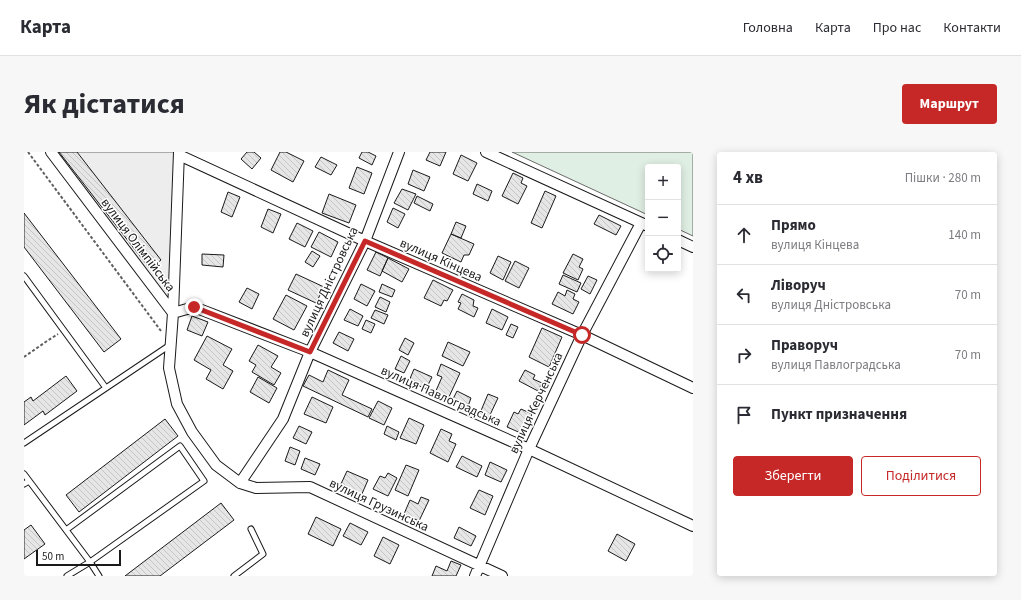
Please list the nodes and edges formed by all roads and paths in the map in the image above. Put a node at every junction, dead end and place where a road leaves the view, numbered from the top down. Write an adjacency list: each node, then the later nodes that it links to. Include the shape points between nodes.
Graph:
1 (28, 152): 14 (path)
2 (52, 152): 11 (street, вулиця Олімпійська)
3 (399, 152): 7 (street, вулиця Дністровська)
4 (486, 152): 6 (street)
5 (179, 153): 7 (street, вулиця Кінцева); 11 (street)
6 (644, 225): 13 (street, вулиця Керченська)
7 (365, 241): 13 (street, вулиця Кінцева); 15 (street, вулиця Дністровська)
8 (681, 241): 9 (street)
9 (693, 247)
10 (24, 276): 12 (lane)
11 (173, 313): 14 (street, вулиця Олімпійська); 15 (street, вулиця Павлоградська, via 194,307)
12 (64, 331): 16 (path); 17 (lane)
13 (582, 335): 18 (street, вулиця Кінцева); 20 (street, вулиця Керченська)
14 (171, 344): 17 (lane); 23 (street, вулиця Олімпійська, via 169,368 177,404 192,432 216,465)
15 (310, 352): 20 (street, вулиця Павлоградська); 23 (street, вулиця Дністровська, via 283,419)
16 (24, 357)
17 (106, 388): 19 (lane)
18 (693, 388)
19 (24, 443)
20 (529, 449): 25 (street, вулиця Павлоградська); 29 (street, вулиця Керченська)
21 (24, 474): 22 (lane)
22 (29, 480): 24 (lane); 27 (lane)
23 (240, 483): 29 (street, вулиця Грузинська, via 256,488 310,487)
24 (24, 484)
25 (693, 526)
26 (251, 529): 32 (lane, via 263,554)
27 (66, 530): 28 (lane); 28 (lane, via 180,446 204,481)
28 (90, 562): 30 (lane); 31 (lane)
29 (479, 565): 33 (street, вулиця Керченська); 34 (street, вулиця Грузинська)
30 (67, 576)
31 (99, 576)
32 (234, 576)
33 (475, 576)
34 (502, 576)

